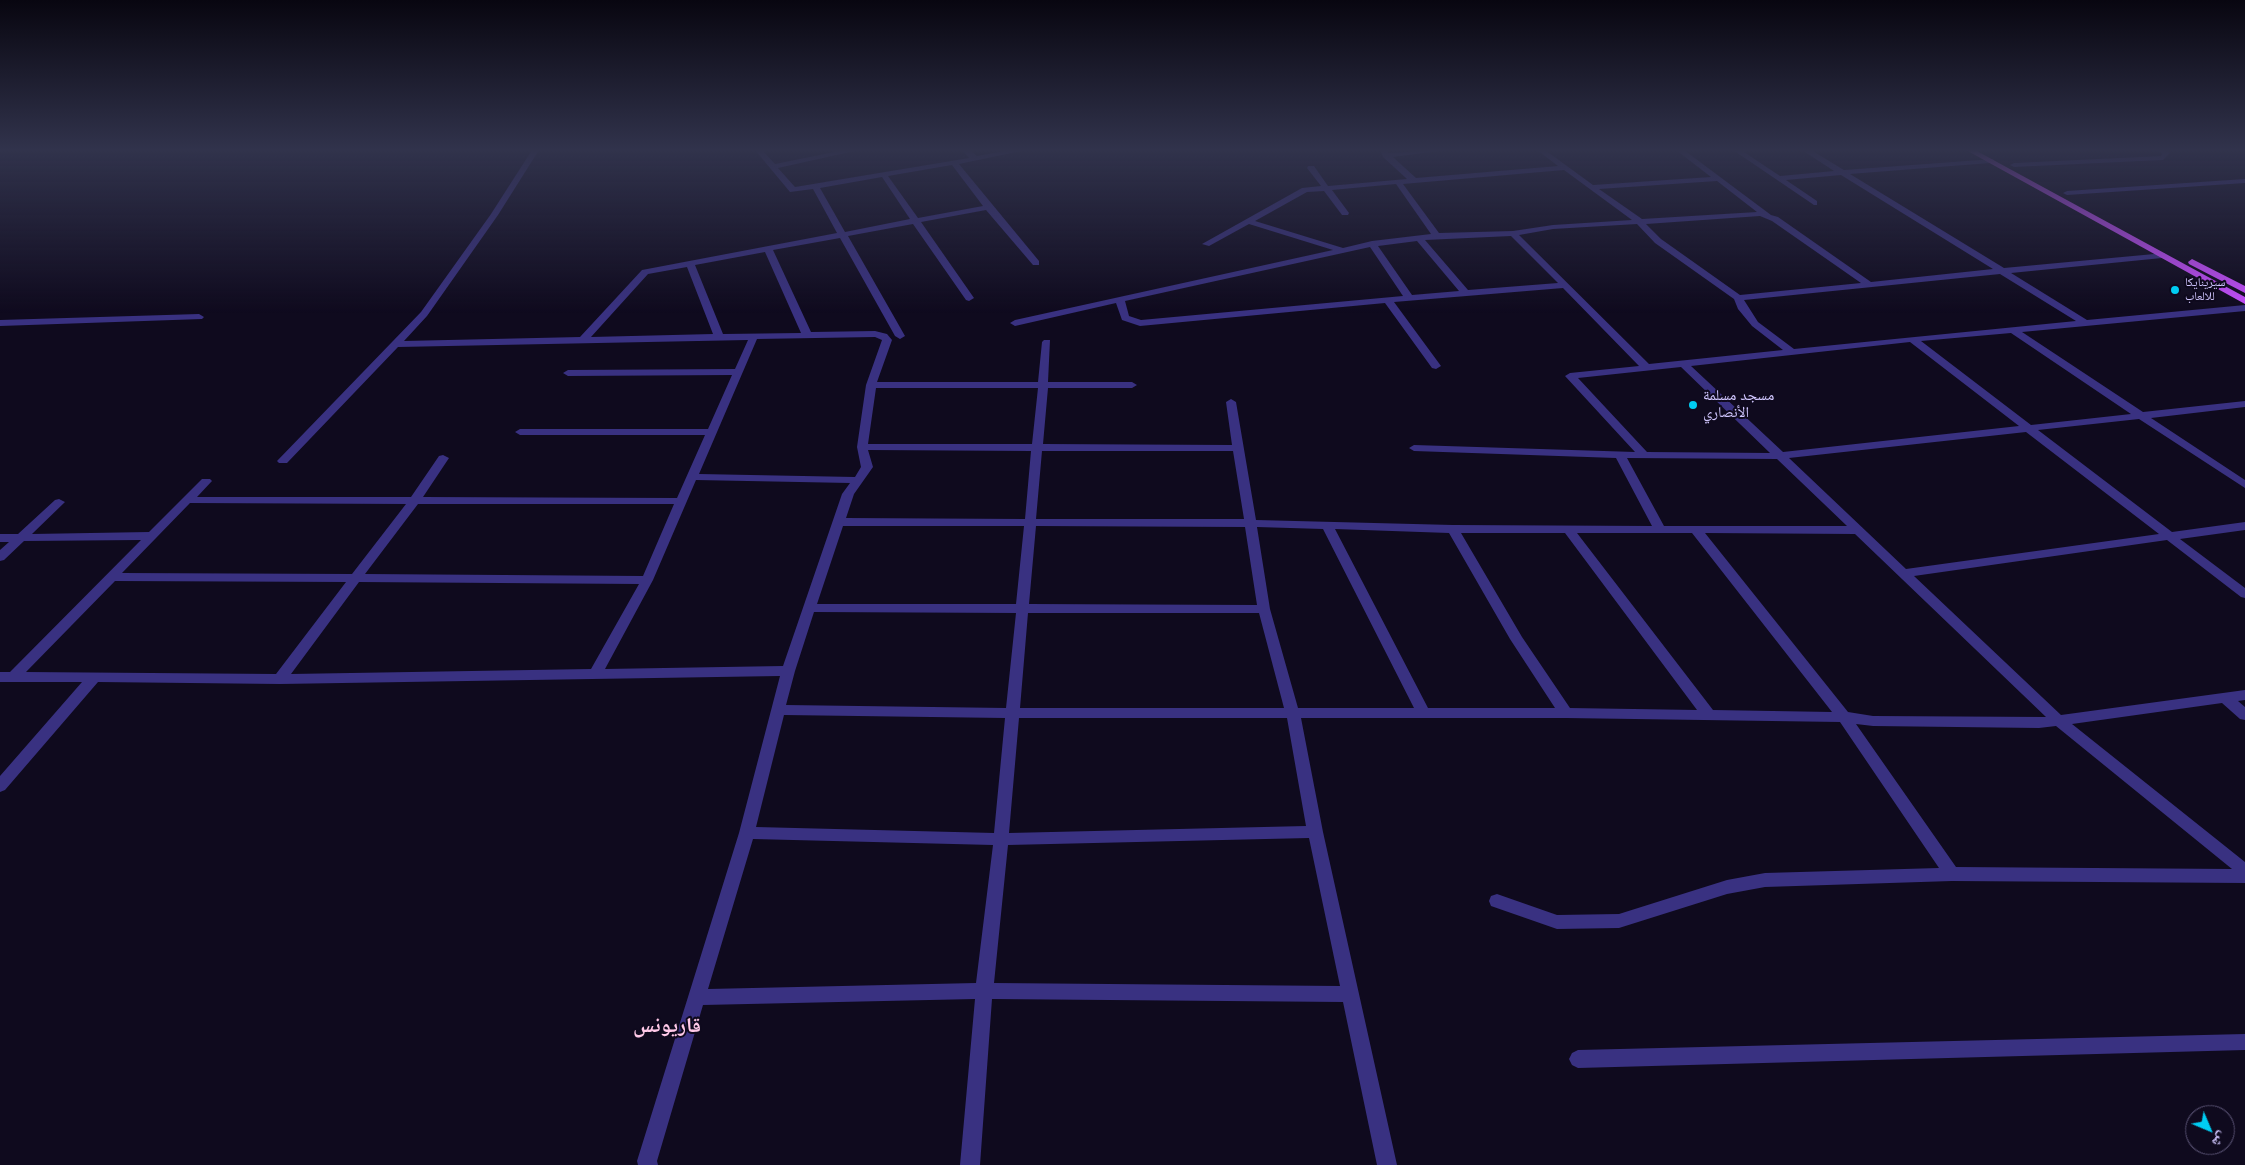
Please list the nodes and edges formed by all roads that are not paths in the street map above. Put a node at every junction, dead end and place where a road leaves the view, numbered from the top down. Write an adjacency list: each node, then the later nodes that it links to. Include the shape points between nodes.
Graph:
1 (501, 204): 54 (street, via 424,314)
2 (826, 204): 20 (street)
3 (904, 204): 16 (street)
4 (985, 204): 13 (street)
5 (1279, 204): 17 (street)
6 (1338, 204): 14 (street)
7 (1415, 204): 21 (street)
8 (1615, 204): 18 (street)
9 (1753, 204): 15 (street)
10 (1894, 204): 30 (street)
11 (2069, 204): 27 (main road)
12 (2088, 204): 33 (main road)
13 (988, 208): 16 (street); 29 (street)
14 (1345, 213)
15 (1768, 216): 18 (street, via 1750,214); 32 (street)
16 (914, 220): 20 (street); 35 (street)
17 (1248, 221): 23 (street); 26 (street)
18 (1639, 222): 19 (street); 37 (street, via 1658,241)
19 (1513, 233): 21 (street); 31 (street)
20 (843, 234): 25 (street); 49 (street)
21 (1438, 236): 22 (street)
22 (1419, 238): 24 (street); 34 (street)
23 (1206, 244)
24 (1372, 244): 26 (street); 36 (street)
25 (768, 248): 28 (street); 47 (street)
26 (1344, 251): 38 (street)
27 (2162, 255): 30 (street); 40 (main road)
28 (690, 263): 50 (street); 52 (street, via 645,272)
29 (1036, 263)
30 (2002, 271): 32 (street); 43 (street)
31 (1566, 285): 34 (street); 58 (street)
32 (1870, 285): 37 (street)
33 (2245, 290)
34 (1466, 294): 36 (street)
35 (969, 298)
36 (1409, 298): 39 (street)
37 (1738, 298): 55 (street, via 1755,324)
38 (1120, 300): 39 (street, via 1125,318 1140,322); 45 (street)
39 (1388, 300): 57 (street)
40 (2245, 301)
41 (2245, 308): 43 (street)
42 (199, 317): 44 (street)
43 (2083, 322): 46 (street)
44 (0, 323)
45 (1015, 323)
46 (2012, 328): 51 (street); 66 (street)
47 (807, 335): 48 (street); 62 (street, via 884,336 887,340)
48 (754, 336): 50 (street); 59 (street)
49 (900, 336)
50 (719, 337): 52 (street)
51 (1912, 339): 55 (street); 67 (street)
52 (583, 340): 54 (street)
53 (1047, 342): 61 (street)
54 (394, 344): 78 (street)
55 (1791, 351): 56 (street)
56 (1682, 363): 58 (street); 76 (street)
57 (1436, 366)
58 (1646, 367): 75 (street, via 1570,376)
59 (739, 372): 60 (street); 69 (street)
60 (568, 373)
61 (1042, 384): 62 (street); 63 (street); 71 (street)
62 (871, 385): 70 (street)
63 (1132, 385)
64 (1230, 402): 72 (street)
65 (2245, 404): 66 (street)
66 (2140, 416): 67 (street); 82 (street)
67 (2029, 428): 76 (street); 98 (street)
68 (520, 432): 69 (street)
69 (713, 432): 79 (street)
70 (862, 447): 71 (street); 80 (street, via 867,467)
71 (1039, 448): 72 (street); 87 (street)
72 (1238, 448): 89 (street)
73 (1414, 448): 74 (street)
74 (1620, 455): 75 (street); 94 (street)
75 (1644, 455): 76 (street)
76 (1780, 456): 96 (street)
77 (443, 458): 84 (street)
78 (283, 461)
79 (694, 478): 80 (street); 85 (street)
80 (858, 480): 88 (street, via 848,494)
81 (206, 481): 83 (street)
82 (2245, 485)
83 (186, 500): 84 (street); 97 (street)
84 (416, 500): 85 (street); 104 (street)
85 (681, 501): 105 (street)
86 (59, 502): 100 (street)
87 (1032, 521): 88 (street); 89 (street); 107 (street)
88 (838, 522): 108 (street)
89 (1250, 523): 90 (street); 109 (street)
90 (1327, 525): 92 (street); 121 (street)
91 (2245, 526): 98 (street)
92 (1453, 529): 93 (street); 118 (street, via 1516,639)
93 (1568, 529): 94 (street); 122 (street)
94 (1660, 530): 95 (street)
95 (1696, 530): 96 (street); 124 (street)
96 (1858, 530): 102 (street)
97 (152, 536): 100 (street); 103 (street)
98 (2169, 536): 102 (street); 106 (street)
99 (0, 538): 100 (street)
100 (21, 538): 101 (street)
101 (0, 557)
102 (1904, 573): 125 (street)
103 (111, 577): 104 (street); 112 (street)
104 (354, 580): 105 (street); 114 (street)
105 (647, 580): 111 (street)
106 (2245, 594)
107 (1024, 607): 108 (street); 109 (street); 119 (street)
108 (809, 608): 110 (street)
109 (1264, 609): 120 (street)
110 (788, 671): 111 (street); 117 (street)
111 (596, 673): 114 (street)
112 (6, 677): 113 (street)
113 (95, 677): 114 (street); 126 (street)
114 (280, 679)
115 (2245, 695): 116 (street)
116 (2225, 698): 123 (street); 125 (street)
117 (778, 710): 119 (street); 128 (street)
118 (1566, 713): 121 (street); 122 (street)
119 (1012, 714): 120 (street); 129 (street)
120 (1294, 714): 121 (street); 127 (street)
121 (1424, 714)
122 (1708, 715): 124 (street)
123 (2245, 715)
124 (1844, 717): 125 (street, via 1873,721 2039,723); 131 (street)
125 (2058, 720): 130 (street)
126 (0, 786)
127 (1315, 832): 129 (street); 135 (street)
128 (747, 833): 129 (street); 136 (street)
129 (1001, 839): 134 (street)
130 (2245, 870)
131 (1952, 874): 132 (street); 133 (street, via 1765,880 1727,888 1619,921 1557,922)
132 (2245, 876)
133 (1497, 901)
134 (984, 991): 135 (street); 136 (street); 140 (street)
135 (1350, 994): 141 (street)
136 (697, 997): 139 (street)
137 (2245, 1042): 138 (street)
138 (1578, 1059)
139 (648, 1165)
140 (970, 1165)
141 (1387, 1165)

